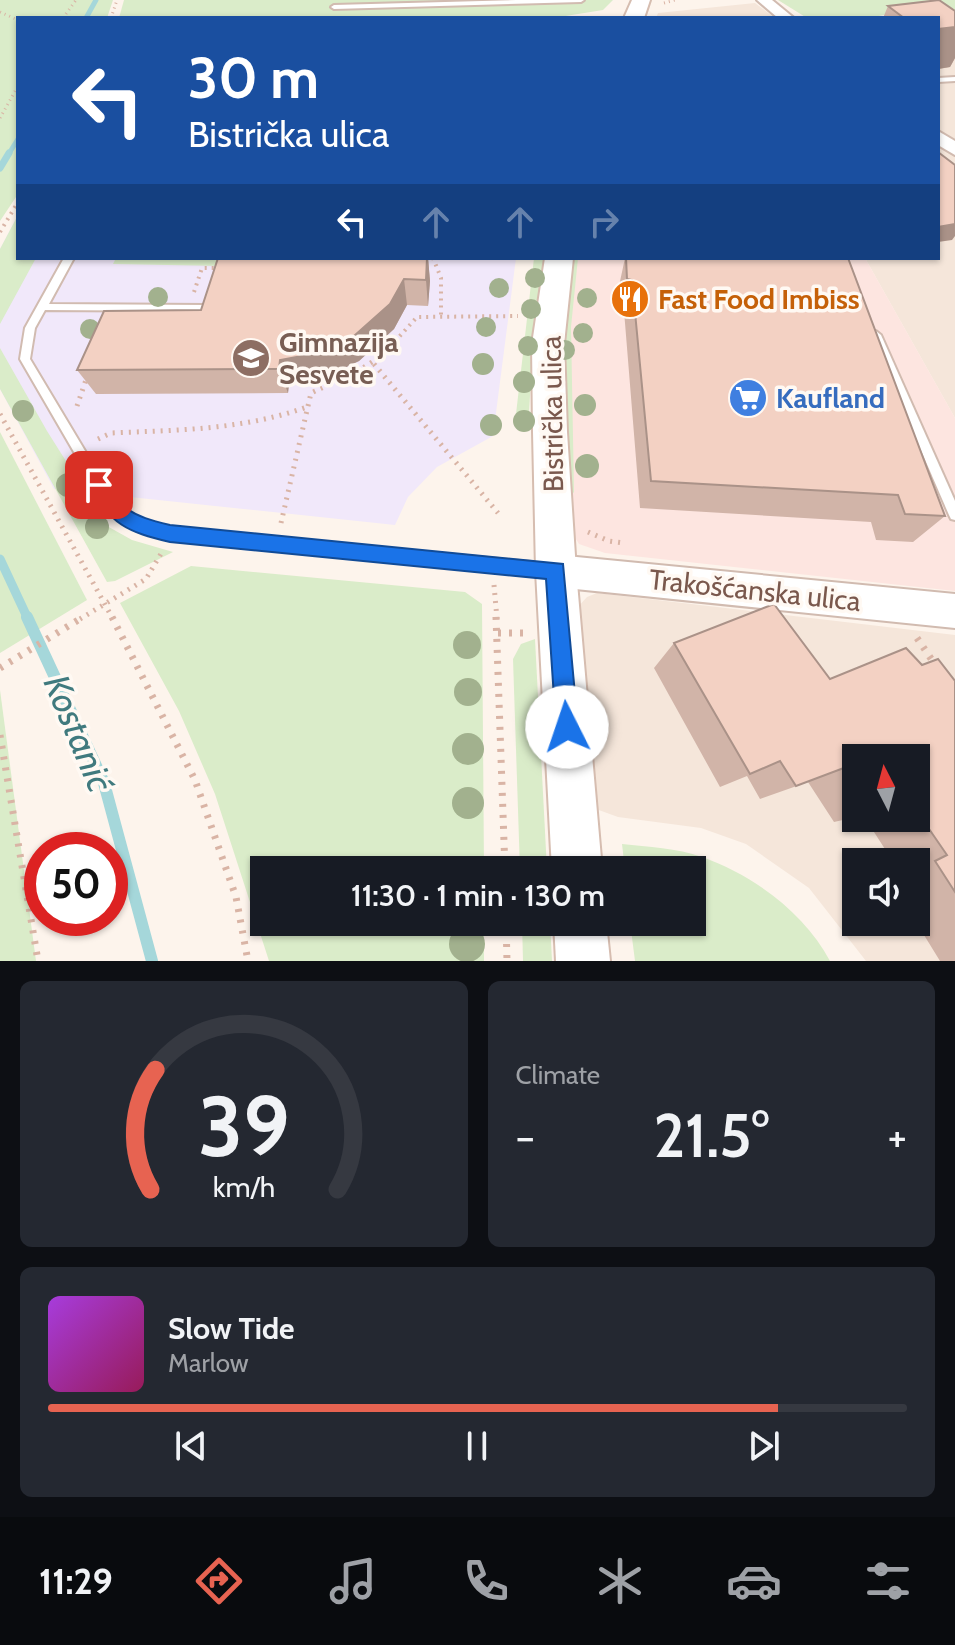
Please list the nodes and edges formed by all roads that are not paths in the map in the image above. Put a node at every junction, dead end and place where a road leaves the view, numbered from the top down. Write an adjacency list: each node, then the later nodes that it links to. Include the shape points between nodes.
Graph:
1 (555, 0): 2 (lane); 5 (lane)
2 (564, 0): 3 (lane)
3 (581, 0)
4 (764, 0): 7 (street)
5 (393, 3): 6 (lane)
6 (334, 7)
7 (784, 16)
8 (68, 260): 10 (lane)
9 (559, 260): 14 (main road, Bistrička ulica, via 548,344)
10 (40, 307): 11 (lane); 14 (lane, via 27,336 25,359 114,510 141,527)
11 (206, 308)
12 (868, 317): 13 (lane)
13 (955, 515)
14 (556, 571): 15 (street, Trakošćanska ulica); 16 (main road, Bistrička ulica)
15 (955, 611)
16 (576, 856)
17 (581, 936): 18 (main road)
18 (583, 961)

